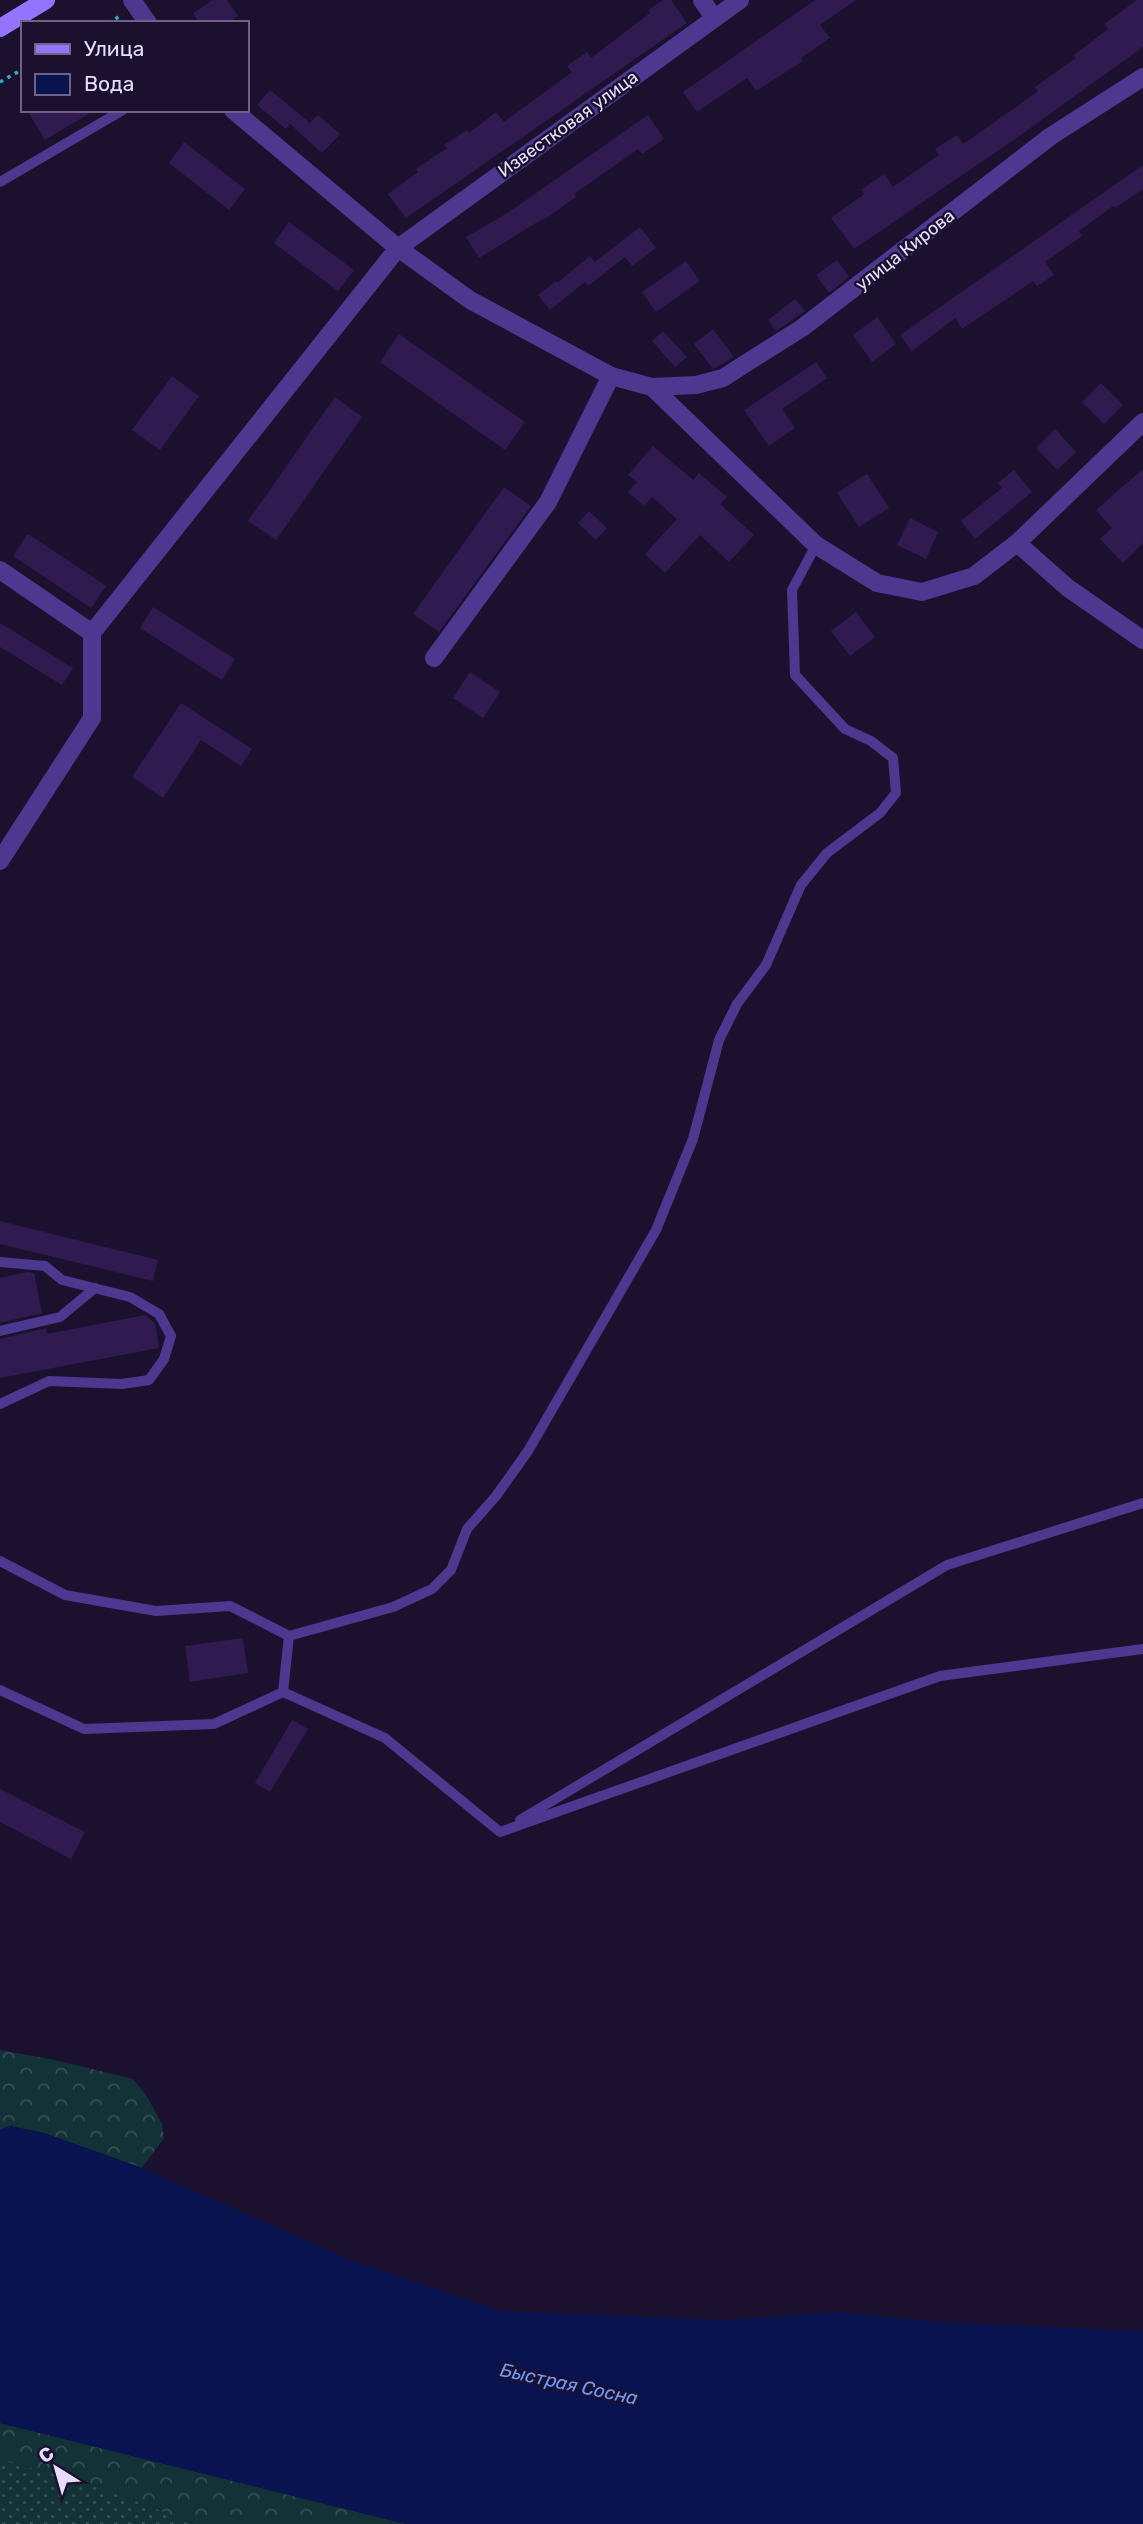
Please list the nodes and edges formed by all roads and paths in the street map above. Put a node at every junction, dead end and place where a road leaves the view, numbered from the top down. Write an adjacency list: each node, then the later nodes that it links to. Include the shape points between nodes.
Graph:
1 (46, 0): 7 (main road)
2 (132, 0): 6 (street)
3 (702, 0): 5 (street)
4 (740, 0): 5 (street, Известковая улица)
5 (714, 18): 14 (street, Известковая улица)
6 (147, 21)
7 (0, 28)
8 (21, 70): 10 (path)
9 (1143, 77): 16 (street, улица Кирова, via 1051,136 803,328 723,378 696,385)
10 (0, 82)
11 (120, 112): 13 (lane)
12 (235, 112): 14 (street)
13 (0, 182)
14 (398, 248): 15 (street, via 470,300); 21 (street, Известковая улица)
15 (611, 376): 16 (street); 23 (street, via 548,502)
16 (652, 387): 19 (street)
17 (1143, 422): 18 (street)
18 (1017, 542): 19 (street, via 974,576 922,592 877,583); 22 (street, via 1068,588)
19 (816, 545): 31 (lane, via 792,590 795,675 845,729 892,758 896,793 880,813 827,853 801,885 766,965 737,1004 719,1040 693,1139 656,1230 528,1451 467,1529 450,1570 432,1590 393,1607)
20 (0, 570): 21 (street)
21 (92, 633): 24 (street, via 92,718)
22 (1143, 640)
23 (434, 658)
24 (0, 861)
25 (0, 1262): 26 (lane, via 45,1266 62,1280)
26 (94, 1288): 27 (lane, via 60,1317); 28 (lane, via 130,1297 159,1314 171,1336 149,1380 122,1384 49,1381)
27 (0, 1331)
28 (0, 1404)
29 (1143, 1503): 35 (lane, via 947,1564)
30 (0, 1561): 31 (lane, via 65,1595 156,1611 230,1606)
31 (289, 1636): 34 (lane)
32 (1143, 1649): 35 (lane, via 940,1676)
33 (0, 1690): 34 (lane, via 84,1729 214,1724)
34 (283, 1692): 35 (lane, via 385,1738)
35 (500, 1832)

